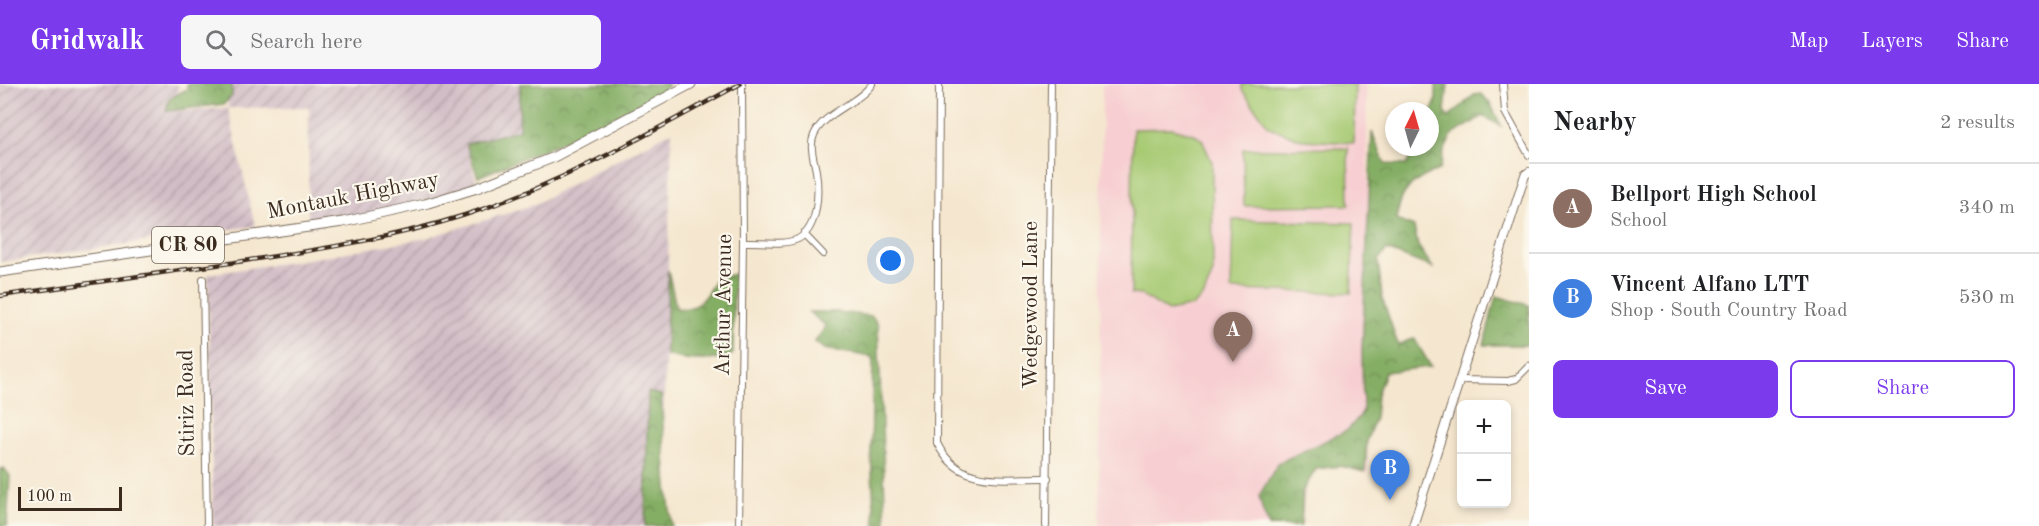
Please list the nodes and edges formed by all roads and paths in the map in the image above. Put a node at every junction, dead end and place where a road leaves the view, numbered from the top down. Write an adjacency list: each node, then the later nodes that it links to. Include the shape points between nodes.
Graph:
1 (691, 84): 12 (main road, Montauk Highway / CR 80, via 545,161 425,204 343,222)
2 (742, 84): 10 (street, Arthur Avenue)
3 (872, 84): 9 (street, via 866,93 822,123 814,135 816,205 811,227)
4 (939, 84): 16 (street, via 937,443 952,464 973,476)
5 (1051, 84): 16 (street, Wedgewood Lane)
6 (1503, 84): 7 (street, via 1505,112)
7 (1529, 156)
8 (1529, 172): 15 (main road)
9 (804, 234): 10 (street, via 784,242); 11 (street)
10 (743, 242): 18 (street, Arthur Avenue)
11 (823, 254)
12 (0, 272)
13 (203, 279): 17 (street, Stiriz Road)
14 (1529, 366): 15 (street, via 1516,379 1508,381)
15 (1461, 380): 20 (main road)
16 (1048, 478): 19 (street, Wedgewood Lane)
17 (207, 526)
18 (739, 526)
19 (1046, 526)
20 (1413, 526)

